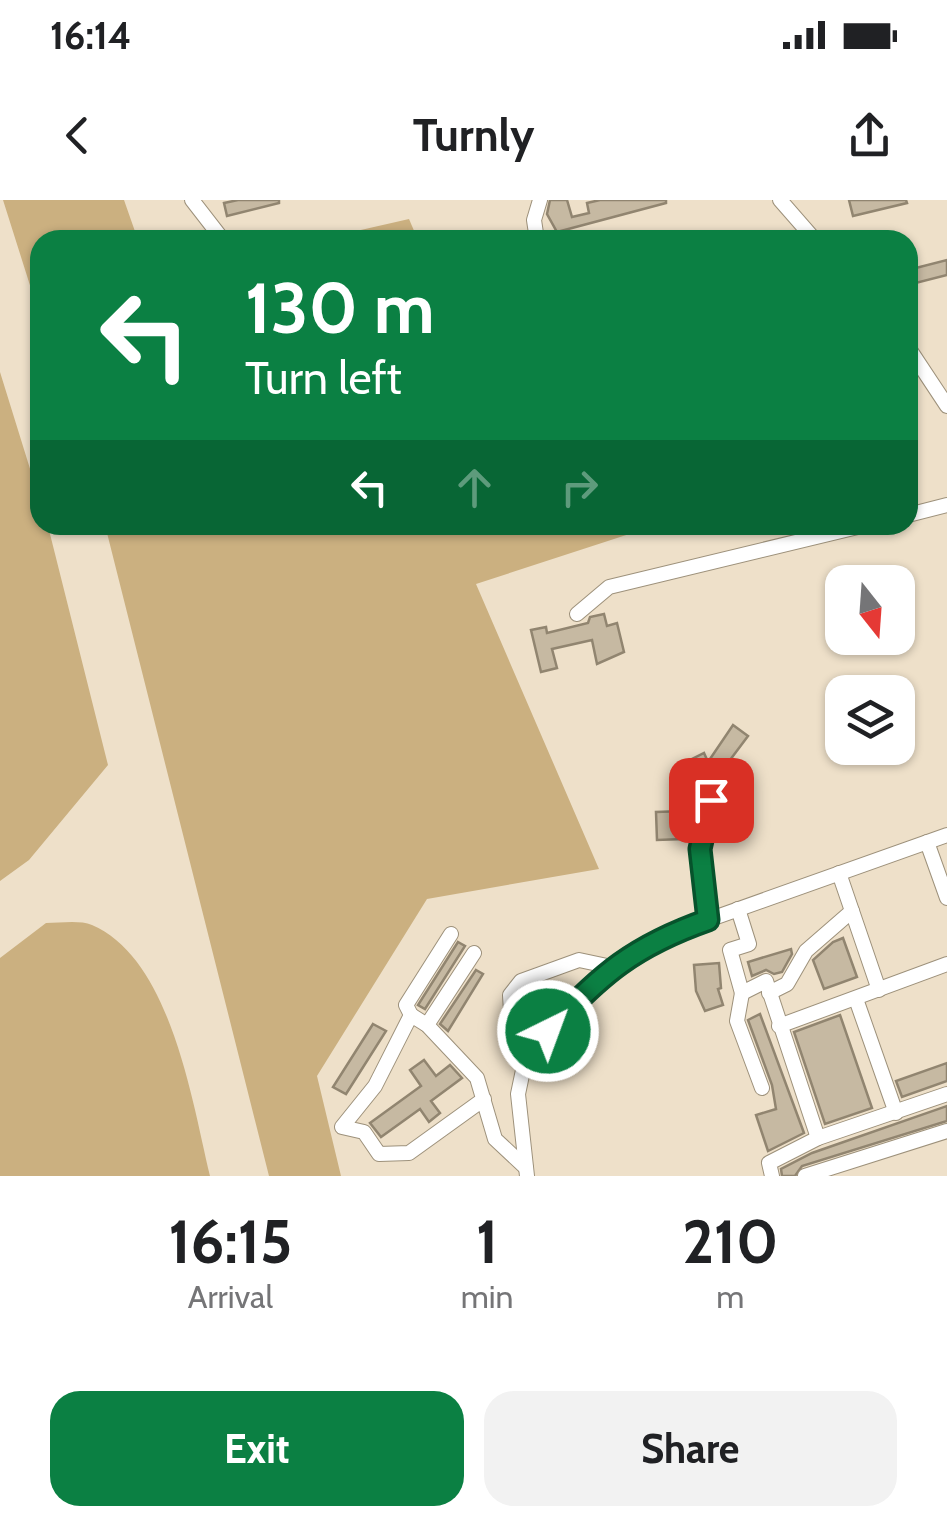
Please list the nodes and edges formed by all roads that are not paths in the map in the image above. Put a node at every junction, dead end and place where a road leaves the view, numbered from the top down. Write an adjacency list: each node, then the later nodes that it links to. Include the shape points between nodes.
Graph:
1 (192, 200): 4 (street)
2 (540, 200): 5 (street)
3 (780, 200): 6 (street)
4 (215, 230)
5 (536, 230)
6 (806, 230)
7 (918, 362): 8 (street)
8 (947, 406)
9 (947, 505): 10 (street)
10 (918, 512)
11 (825, 535): 12 (street, via 609,587)
12 (577, 614)
13 (711, 800): 20 (street, via 700,849)
14 (947, 835): 15 (street)
15 (927, 842): 16 (street); 17 (street)
16 (839, 874): 18 (street); 19 (street)
17 (947, 898)
18 (738, 909): 20 (street); 27 (street, via 749,944 730,950)
19 (852, 911): 25 (street); 26 (street, via 806,951 787,984)
20 (708, 920): 24 (street)
21 (451, 934): 29 (street, via 406,1006)
22 (474, 952): 30 (street)
23 (947, 964): 25 (street)
24 (612, 967): 32 (street); 32 (street, via 580,960 520,982 510,995 512,1028)
25 (880, 990): 28 (street)
26 (770, 992): 27 (street, via 766,981); 31 (street)
27 (742, 993): 33 (street, via 738,1020)
28 (856, 999): 31 (street); 36 (street)
29 (410, 1014): 30 (street); 35 (street, via 374,1086 342,1127 364,1132 379,1154 408,1154)
30 (427, 1025): 35 (street, via 477,1078)
31 (780, 1026): 38 (street)
32 (526, 1056): 39 (street, via 518,1094)
33 (762, 1088)
34 (947, 1094): 36 (street)
35 (484, 1099): 39 (street, via 495,1139)
36 (896, 1112): 38 (street)
37 (947, 1131): 41 (street)
38 (818, 1138): 40 (street, via 769,1162)
39 (526, 1172)
40 (772, 1176)
41 (805, 1176)

